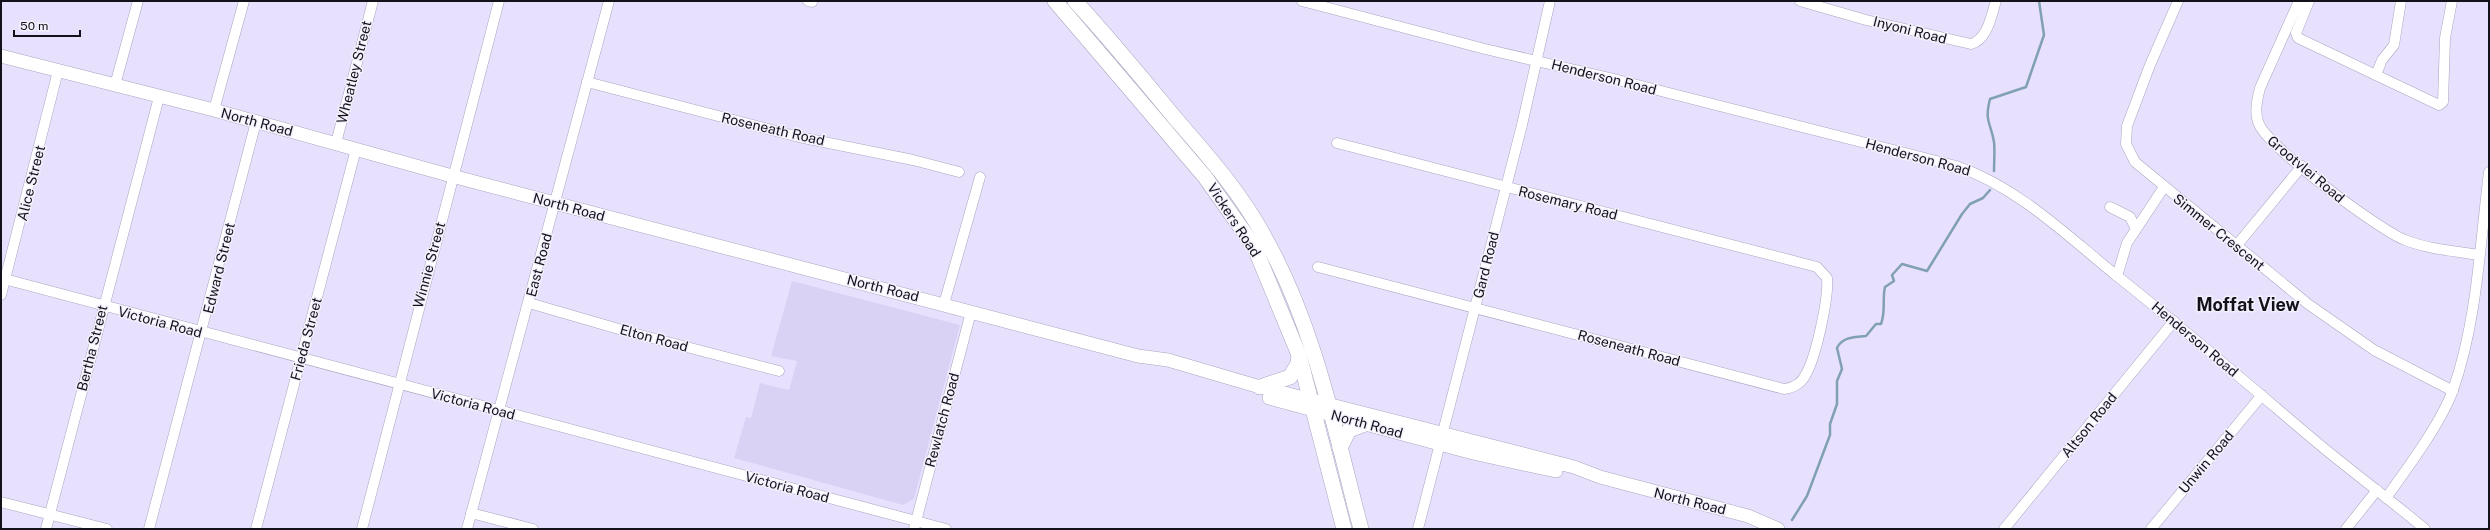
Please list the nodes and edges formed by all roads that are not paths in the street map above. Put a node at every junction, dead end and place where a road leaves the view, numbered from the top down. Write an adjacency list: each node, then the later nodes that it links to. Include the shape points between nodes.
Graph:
1 (138, 1): 22 (street)
2 (244, 1): 24 (street)
3 (373, 1): 26 (street, Wheatley Street)
4 (499, 1): 32 (street, Winnie Street)
5 (609, 1): 21 (street, East Road)
6 (1055, 1): 53 (main road, Vickers Road, via 1225,202 1257,252)
7 (1075, 1): 63 (main road, Vickers Road, via 1218,168 1252,215 1279,265 1293,298)
8 (1302, 1): 18 (street, Henderson Road)
9 (1550, 1): 18 (street, Gard Road)
10 (1800, 1): 11 (street, Inyoni Road, via 1866,20 1971,44 1982,37)
11 (1996, 1)
12 (2178, 1): 35 (street, Simmer Crescent, via 2125,132 2126,144 2135,162)
13 (2299, 1): 29 (street, Grootvlei Road, via 2260,88 2257,113 2265,135)
14 (2310, 1): 20 (street, via 2296,33 2298,38)
15 (2401, 1): 20 (street, via 2394,45 2382,60)
16 (2452, 1): 20 (street, via 2445,38 2442,105)
17 (1, 56): 19 (street, North Road)
18 (1537, 61): 34 (street, Gard Road); 43 (street, Henderson Road, via 1956,166 1978,174 2006,188)
19 (58, 71): 22 (street, North Road); 44 (street, Alice Street)
20 (2376, 75)
21 (587, 82): 30 (street, Roseneath Road, via 799,137); 36 (street, East Road)
22 (115, 85): 23 (street, North Road)
23 (159, 97): 24 (street, North Road); 48 (street, Bertha Street)
24 (214, 110): 25 (street, North Road)
25 (256, 122): 26 (street, North Road); 52 (street, Edward Street)
26 (336, 143): 28 (street, North Road)
27 (1337, 143): 34 (street, Rosemary Road)
28 (356, 149): 32 (street, North Road); 55 (street, Frieda Street)
29 (2302, 166): 39 (street); 40 (street, Grootvlei Road, via 2369,221 2388,232 2423,246)
30 (959, 172)
31 (2489, 172): 40 (street)
32 (452, 176): 36 (street, North Road); 57 (street, Winnie Street)
33 (980, 177): 47 (street)
34 (1506, 187): 41 (street, Rosemary Road); 49 (street, Gard Road)
35 (2164, 187): 38 (street); 39 (street, Simmer Crescent)
36 (556, 203): 46 (street, East Road); 47 (street, North Road)
37 (2110, 207): 38 (street, via 2130,217)
38 (2136, 229): 43 (street, via 2125,246)
39 (2237, 245): 59 (street, Simmer Crescent, via 2308,304 2374,350)
40 (2479, 255): 59 (street, via 2471,315)
41 (1799, 262): 49 (street, Roseneath Road, via 1821,269 1826,278 1827,293 1806,374 1799,383 1788,388)
42 (1318, 267): 49 (street, Roseneath Road)
43 (2117, 276): 51 (street, Henderson Road)
44 (3, 279): 45 (street, Alice Street); 48 (street, Victoria Road)
45 (1, 295)
46 (529, 303): 56 (street, Elton Road); 62 (street, East Road)
47 (944, 304): 50 (street, North Road)
48 (103, 306): 52 (street, Victoria Road); 71 (street, Bertha Street)
49 (1476, 308): 65 (street, Gard Road)
50 (971, 312): 54 (street, North Road); 72 (street, Rewlatch Road)
51 (2174, 321): 60 (street, Henderson Road); 85 (street, Altson Road)
52 (202, 333): 55 (street, Victoria Road); 75 (street, Edward Street)
53 (1299, 355): 58 (main road, via 1298,364 1290,377); 61 (main road, Vickers Road)
54 (1138, 356): 58 (street, North Road, via 1168,360); 61 (street, North Road, via 1181,372)
55 (300, 358): 57 (street, Victoria Road); 76 (street, Frieda Street)
56 (779, 371)
57 (399, 384): 62 (street, Victoria Road); 77 (street, Winnie Street)
58 (1260, 387): 61 (street, North Road)
59 (2453, 391): 68 (street, via 2408,467)
60 (2262, 395): 67 (street, Henderson Road); 86 (street, Unwin Road)
61 (1313, 405): 63 (street, North Road); 81 (main road, Vickers Road)
62 (499, 410): 70 (street, East Road); 72 (street, Victoria Road)
63 (1330, 410): 64 (street, North Road); 65 (street, North Road); 66 (main road, Vickers Road)
64 (1365, 424): 65 (street, North Road); 66 (main road, via 1349,430)
65 (1442, 438): 83 (street, Gard Road); 84 (street, North Road, via 1552,471 1600,477 1748,516)
66 (1340, 448): 82 (main road, Vickers Road)
67 (2377, 490): 68 (street, Henderson Road); 87 (street)
68 (2386, 498): 88 (street, Henderson Road)
69 (1, 502): 71 (street)
70 (471, 513): 78 (street, East Road); 79 (street)
71 (50, 515): 73 (street, Bertha Street); 74 (street)
72 (915, 525): 80 (street, Victoria Road)
73 (46, 529)
74 (107, 529)
75 (149, 529)
76 (256, 529)
77 (362, 529)
78 (467, 529)
79 (532, 529)
80 (946, 529)
81 (1344, 529)
82 (1361, 529)
83 (1418, 529)
84 (1778, 529)
85 (2004, 529)
86 (2151, 529)
87 (2346, 529)
88 (2425, 529)

